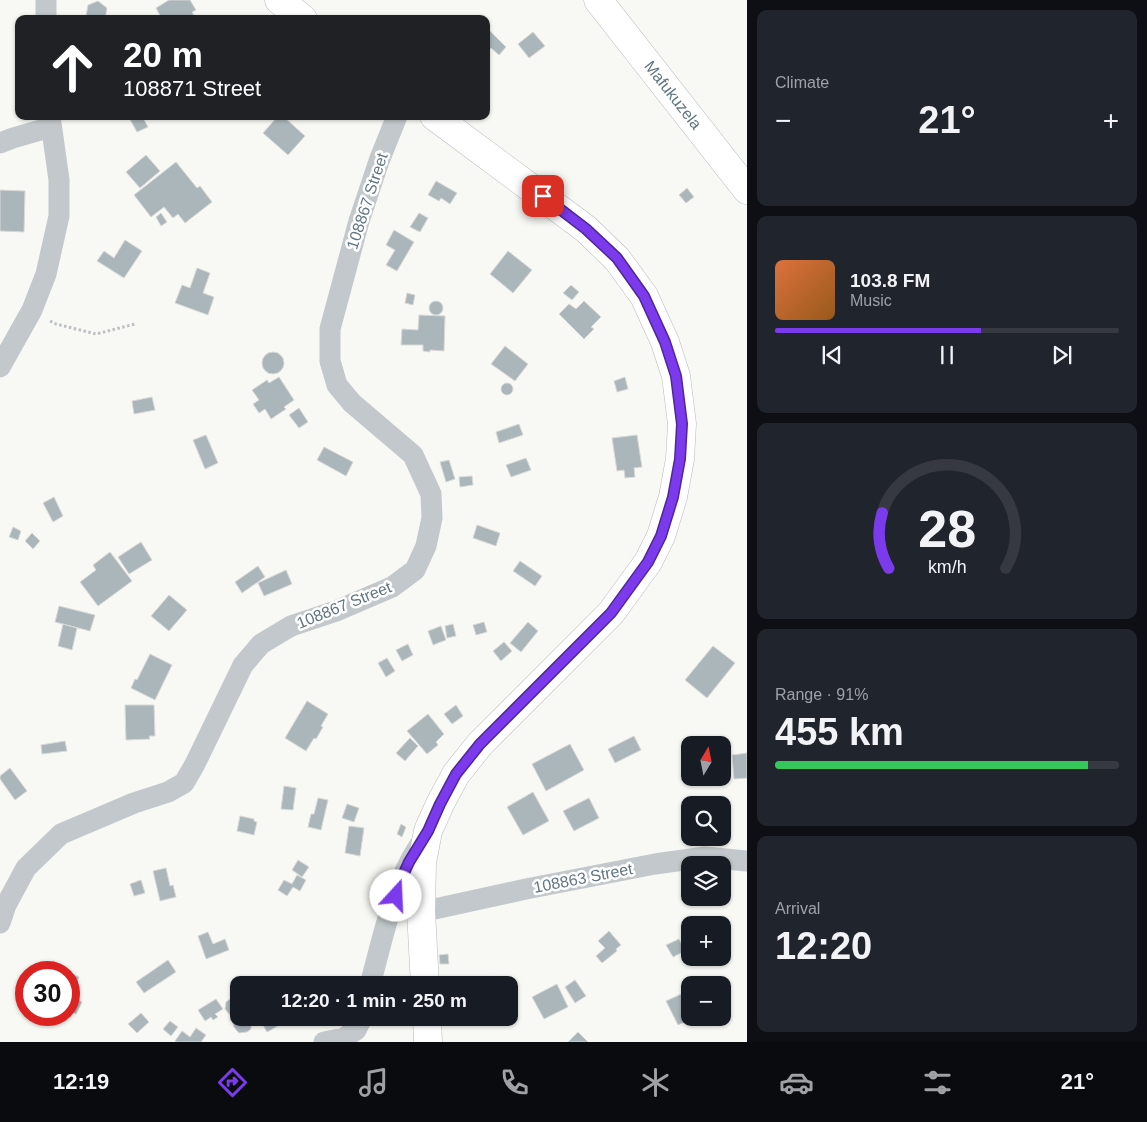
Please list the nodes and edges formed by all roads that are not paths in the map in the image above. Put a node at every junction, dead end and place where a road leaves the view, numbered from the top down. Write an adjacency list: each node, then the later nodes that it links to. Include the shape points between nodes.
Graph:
1 (46, 0): 4 (street)
2 (279, 0): 5 (street)
3 (598, 0): 10 (street, Mafukuzela)
4 (46, 15)
5 (299, 15)
6 (395, 120): 15 (street, 108867 Street, via 357,230 330,329 330,361 337,385 352,403 413,455 431,494 432,518 426,546 414,570 392,588 292,626 261,644 243,666 184,783 61,834 26,868)
7 (439, 120): 12 (street, via 586,229 617,258 644,296 665,342 676,376 682,424 673,497 661,536 648,562 611,613 480,744 456,774)
8 (51, 122): 9 (street); 11 (street, via 59,180 59,216 46,274 32,310)
9 (0, 143)
10 (747, 190)
11 (0, 367)
12 (428, 831): 14 (street, via 422,863); 16 (street, via 400,882)
13 (747, 861): 14 (street, 108863 Street, via 705,857 655,864)
14 (421, 912): 17 (street)
15 (0, 923)
16 (372, 976)
17 (425, 976)
18 (358, 1026): 20 (street, via 344,1038)
19 (427, 1026): 21 (street)
20 (324, 1042)
21 (428, 1042)

